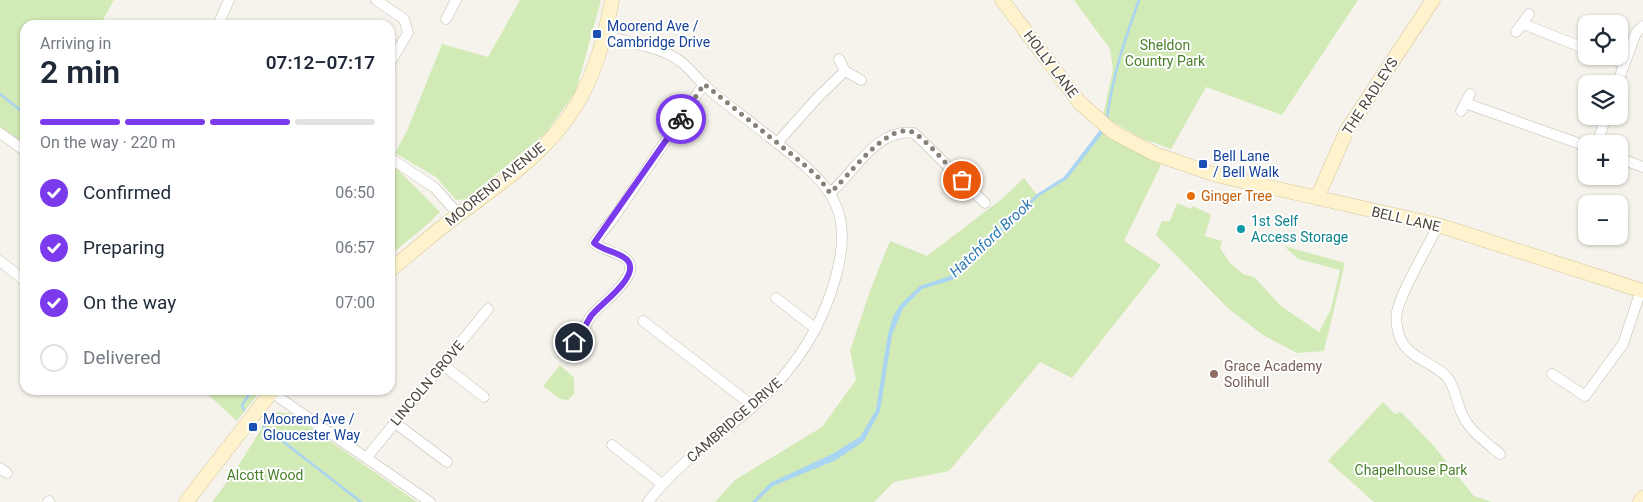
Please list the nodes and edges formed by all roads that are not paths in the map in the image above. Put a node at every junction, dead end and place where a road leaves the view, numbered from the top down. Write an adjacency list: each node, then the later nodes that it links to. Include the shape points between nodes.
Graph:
1 (229, 0): 9 (street)
2 (456, 0): 8 (street)
3 (612, 0): 11 (street, MOOREND AVENUE)
4 (1002, 0): 20 (street, HOLLY LANE, via 1080,103)
5 (1433, 0): 29 (street, THE RADLEYS, via 1347,130)
6 (383, 2): 13 (street, via 404,19 408,32)
7 (1529, 14): 12 (street, via 1520,28)
8 (446, 19)
9 (220, 20)
10 (1643, 26): 14 (street, via 1636,33)
11 (605, 35): 18 (street, CAMBRIDGE DRIVE, via 670,55 687,66); 31 (street, MOOREND AVENUE, via 586,86 561,125 526,162)
12 (1578, 46)
13 (395, 54)
14 (1628, 54)
15 (839, 59): 16 (street)
16 (845, 71): 17 (street); 22 (street)
17 (861, 80)
18 (704, 84): 22 (street, CAMBRIDGE DRIVE); 41 (street, via 594,243 629,262 628,278 591,316)
19 (1465, 103): 23 (street)
20 (1108, 128): 29 (street, BELL LANE, via 1155,154 1195,168)
21 (0, 133): 24 (street)
22 (777, 143): 28 (street, CAMBRIDGE DRIVE, via 819,178)
23 (1578, 143)
24 (20, 147)
25 (395, 161): 31 (street, via 435,188)
26 (1628, 161): 27 (street)
27 (1643, 167)
28 (830, 193): 30 (street, via 870,150 902,131 914,133); 40 (street, CAMBRIDGE DRIVE, via 838,208 843,246 829,300)
29 (1317, 198): 32 (street, BELL LANE)
30 (985, 203)
31 (459, 215): 34 (street, MOOREND AVENUE)
32 (1438, 226): 36 (street, BELL LANE); 50 (street, via 1400,302 1398,330 1405,346 1448,378 1463,418)
33 (0, 262): 35 (street)
34 (395, 266)
35 (20, 276)
36 (1642, 290): 43 (street, via 1623,344 1585,396)
37 (776, 298): 40 (street)
38 (488, 309): 42 (street, LINCOLN GROVE)
39 (643, 321): 47 (street, via 748,402)
40 (816, 329): 47 (street, CAMBRIDGE DRIVE, via 784,376)
41 (574, 342)
42 (443, 365): 46 (street); 48 (street, LINCOLN GROVE)
43 (1552, 374)
44 (269, 395): 55 (street)
45 (278, 395): 51 (street)
46 (484, 397)
47 (750, 409): 53 (street, CAMBRIDGE DRIVE)
48 (394, 422): 51 (street, LINCOLN GROVE); 52 (street)
49 (612, 445): 53 (street)
50 (1500, 454)
51 (367, 457): 56 (street)
52 (446, 462)
53 (662, 484): 57 (street, CAMBRIDGE DRIVE)
54 (1643, 498): 58 (street)
55 (186, 502)
56 (430, 502)
57 (648, 502)
58 (1640, 502)

